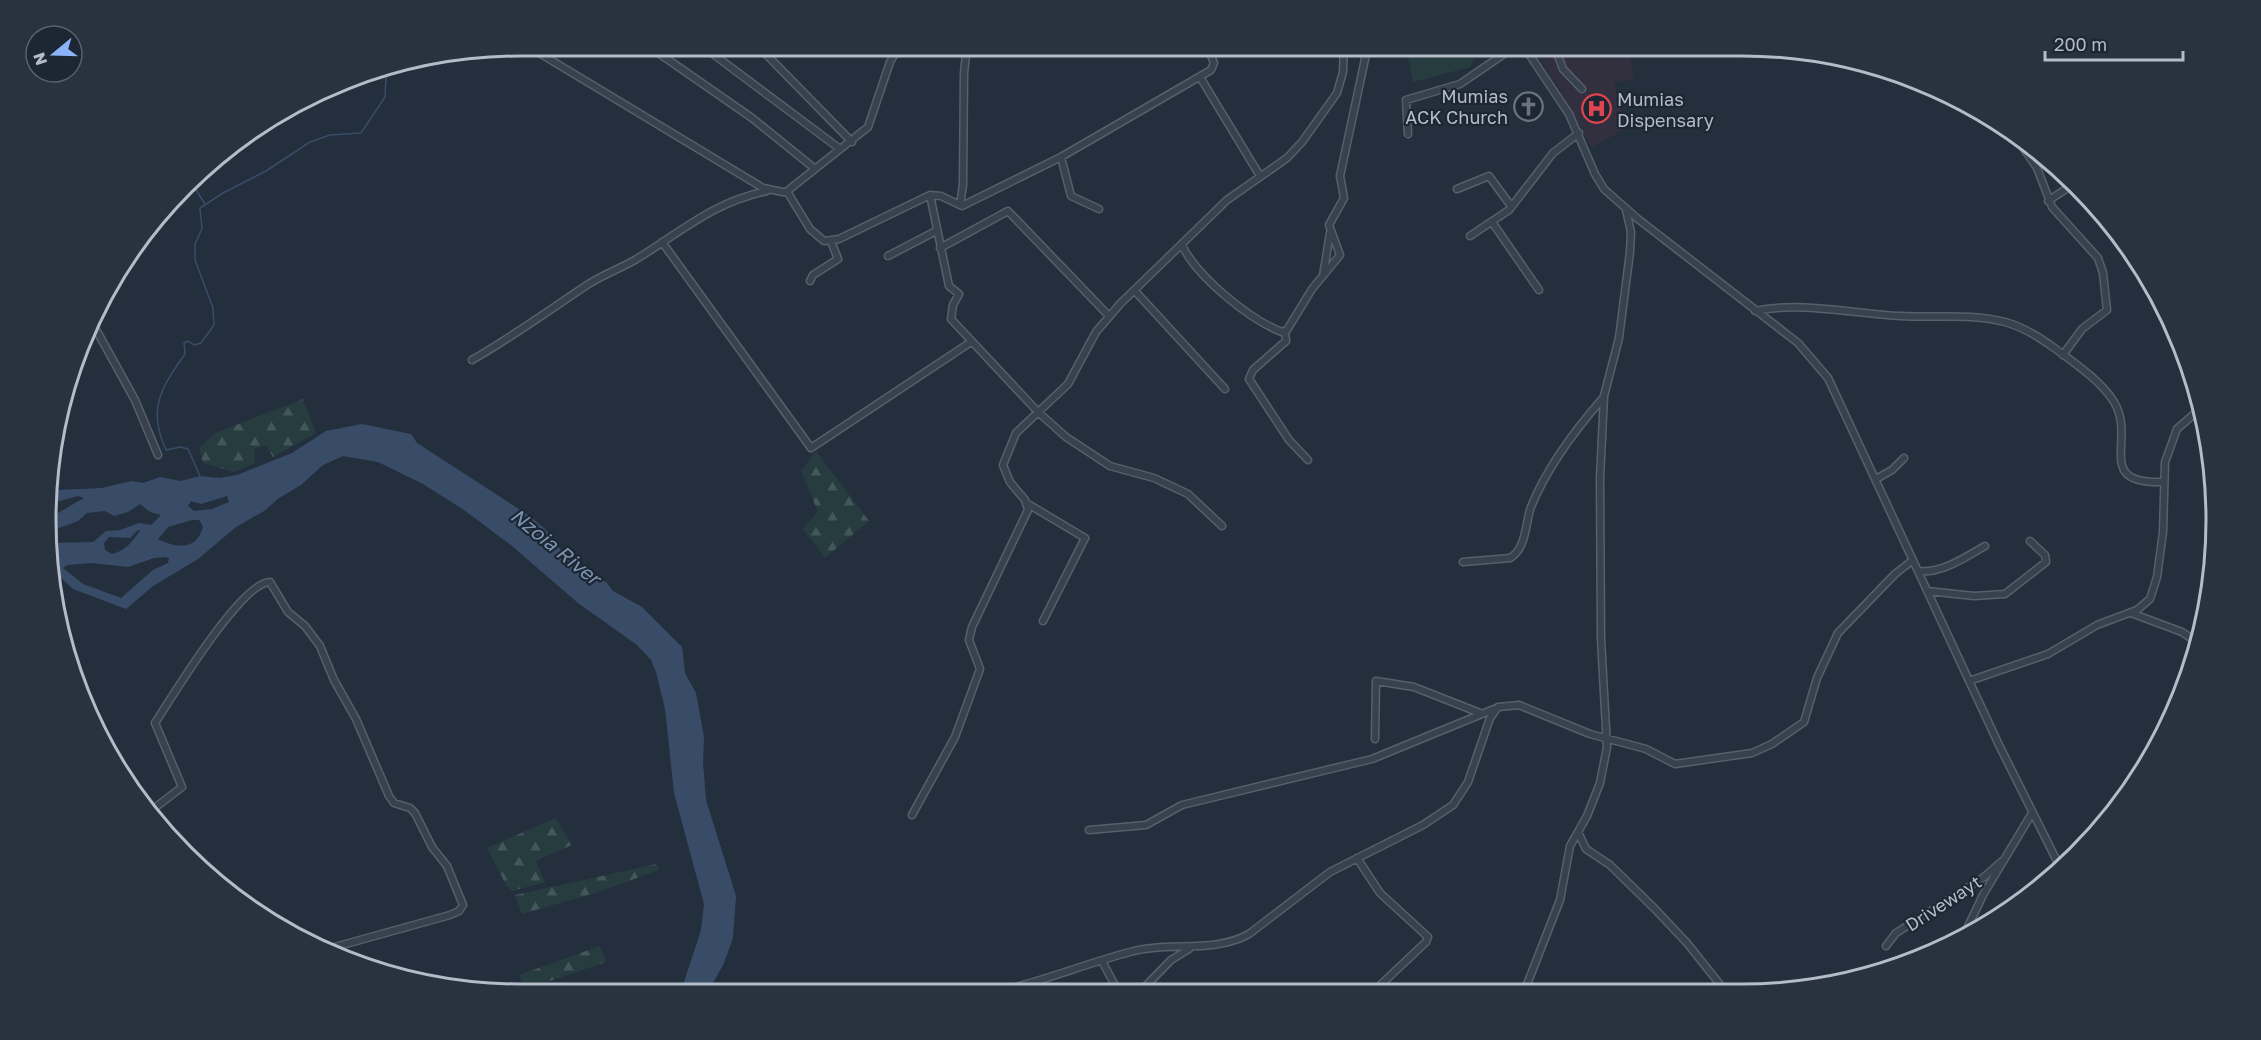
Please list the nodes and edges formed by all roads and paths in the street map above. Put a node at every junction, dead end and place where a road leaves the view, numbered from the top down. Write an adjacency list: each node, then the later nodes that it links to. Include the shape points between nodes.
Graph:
1 (544, 56): 25 (street)
2 (663, 56): 21 (street, via 752,117)
3 (716, 56): 18 (street)
4 (768, 56): 17 (street)
5 (894, 56): 17 (street, via 873,120)
6 (966, 56): 29 (street)
7 (1209, 56): 13 (street, via 1213,68)
8 (1344, 56): 22 (street, via 1343,72 1332,102 1294,151)
9 (1366, 56): 35 (street, via 1340,176 1344,198 1332,218)
10 (1501, 56): 16 (street, via 1460,84 1406,99)
11 (1531, 56): 15 (street)
12 (1558, 56): 14 (street, via 1563,69)
13 (1200, 77): 20 (street); 22 (street)
14 (1582, 89)
15 (1579, 133): 30 (street, via 1553,153); 32 (street, via 1599,182)
16 (1408, 134)
17 (852, 142): 18 (street)
18 (840, 149): 21 (street)
19 (2027, 154): 28 (street, via 2037,168)
20 (1061, 157): 29 (street, via 971,204); 31 (street, via 1071,196)
21 (814, 168): 26 (street)
22 (1260, 176): 39 (street, via 1227,200)
23 (1457, 189): 30 (street, via 1489,176)
24 (2066, 189): 28 (street)
25 (768, 190): 26 (street); 38 (street, via 718,206)
26 (786, 192): 37 (street, via 815,236)
27 (930, 195): 29 (street); 34 (street); 37 (street)
28 (2048, 201): 51 (street, via 2096,254 2106,292 2106,311 2082,329)
29 (960, 205)
30 (1511, 206): 33 (street)
31 (1099, 209)
32 (1626, 209): 46 (street); 54 (street, via 1631,239 1629,261 1619,338)
33 (1492, 222): 36 (street); 44 (street)
34 (936, 231): 40 (street); 41 (street)
35 (1330, 232): 42 (street); 42 (street, via 1340,255)
36 (1470, 236)
37 (831, 241): 43 (street, via 838,260)
38 (662, 242): 50 (street, via 811,448); 52 (street, via 588,284)
39 (1182, 245): 45 (street); 49 (street, via 1194,264 1237,303 1272,328)
40 (940, 248): 47 (street, via 1008,211); 50 (street, via 949,286 960,294 951,317)
41 (888, 256)
42 (1323, 276): 49 (street)
43 (810, 281)
44 (1539, 290)
45 (1135, 291): 47 (street); 53 (street)
46 (1755, 311): 51 (street, via 1812,309 1989,319 2025,331); 60 (street, via 1798,343 1820,367 1833,386)
47 (1109, 316): 55 (street, via 1068,384)
48 (96, 330): 57 (street, via 135,400)
49 (1285, 331): 59 (street, via 1286,341 1253,370 1249,379 1289,440)
50 (971, 342): 55 (street)
51 (2063, 355): 61 (street, via 2113,401 2120,421 2122,466 2127,476 2136,481)
52 (472, 360)
53 (1225, 389)
54 (1604, 397): 67 (street, via 1559,455 1533,503 1516,554); 76 (street, via 1600,478)
55 (1038, 412): 62 (street, via 1016,433 1003,460 1006,475); 63 (street, via 1088,454 1188,494)
56 (2194, 415): 61 (street, via 2177,429 2167,453)
57 (158, 455)
58 (1904, 458): 60 (street)
59 (1308, 460)
60 (1876, 479): 66 (street)
61 (2163, 482): 70 (street, via 2164,517 2155,587 2145,604)
62 (1028, 504): 71 (street, via 1085,538); 80 (street, via 1027,514 970,633 980,669 978,679 955,737)
63 (1222, 526)
64 (2030, 541): 69 (street, via 2045,555 2046,562 2006,594 1974,596)
65 (1985, 546): 68 (street, via 1959,561)
66 (1913, 560): 68 (street); 76 (street, via 1894,574 1843,627 1816,678 1807,718 1772,744 1737,756 1675,764 1646,749)
67 (1463, 562)
68 (1918, 572): 69 (street)
69 (1928, 591): 73 (street)
70 (2131, 613): 72 (street); 73 (street, via 2097,625 2048,654)
71 (1043, 621)
72 (2190, 639)
73 (1970, 681): 79 (street)
74 (1494, 709): 75 (street); 76 (street, via 1519,705); 83 (street, via 1468,782 1453,805 1422,826)
75 (1481, 713): 77 (street, via 1414,687 1376,681); 81 (street, via 1372,759 1182,805 1146,825)
76 (1606, 739): 82 (street, via 1600,783)
77 (1376, 740)
78 (155, 808): 88 (street, via 182,786 155,723 218,630 255,589 270,582 288,612 320,646 389,796 394,803 414,811 432,847 447,866 463,905 450,915)
79 (2032, 813): 84 (street); 85 (street)
80 (912, 815)
81 (1089, 830)
82 (1578, 832): 95 (street, via 1569,850 1560,900); 96 (street, via 1586,849 1610,865 1654,908)
83 (1357, 858): 89 (street, via 1330,872 1243,937); 94 (street, via 1380,893 1428,937)
84 (2056, 860)
85 (2001, 862): 86 (street); 87 (street, Drivewayt, via 1896,933)
86 (1970, 924)
87 (1886, 946)
88 (336, 947)
89 (1195, 947): 90 (street, via 1141,950); 93 (street, via 1171,960)
90 (1102, 961): 91 (street); 92 (street)
91 (1024, 984)
92 (1114, 984)
93 (1148, 984)
94 (1381, 984)
95 (1527, 984)
96 (1720, 984)

